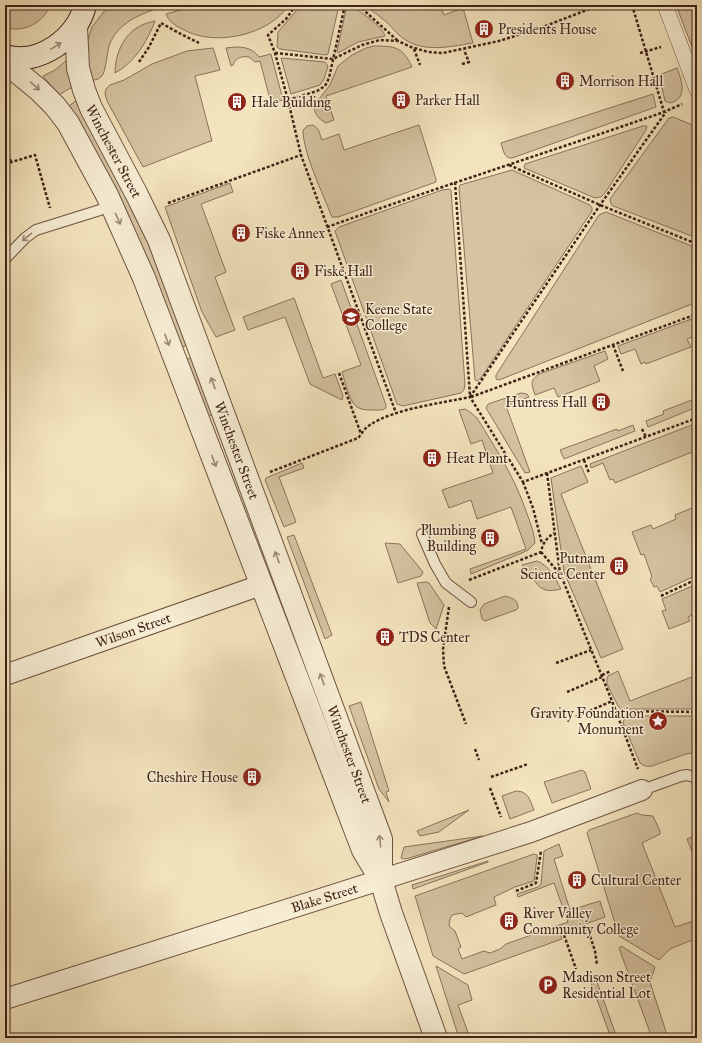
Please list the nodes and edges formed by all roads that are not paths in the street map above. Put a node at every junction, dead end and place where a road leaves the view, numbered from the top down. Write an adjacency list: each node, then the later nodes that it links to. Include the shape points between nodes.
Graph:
1 (665, 5): 6 (street)
2 (86, 6): 3 (street)
3 (76, 27): 4 (street, one-way to 3, via 28,57 46,52 63,42); 15 (street, Winchester Street, one-way to 3, via 381,839 159,240 86,96 78,68)
4 (5, 56)
5 (5, 62): 10 (street, Winchester Street, one-way to 10, via 55,106 68,123 107,195 144,278)
6 (697, 90)
7 (100, 210): 8 (lane, one-way to 8, via 36,230)
8 (5, 259)
9 (422, 534): 11 (lane, via 446,583)
10 (261, 585): 12 (street, Wilson Street); 15 (street, Winchester Street, via 362,850)
11 (471, 602)
12 (5, 675)
13 (697, 778): 14 (lane, via 687,775)
14 (641, 782): 15 (street, Blake Street, via 531,832)
15 (381, 880): 16 (street, Blake Street); 17 (street, Winchester Street)
16 (5, 999)
17 (436, 1038)

